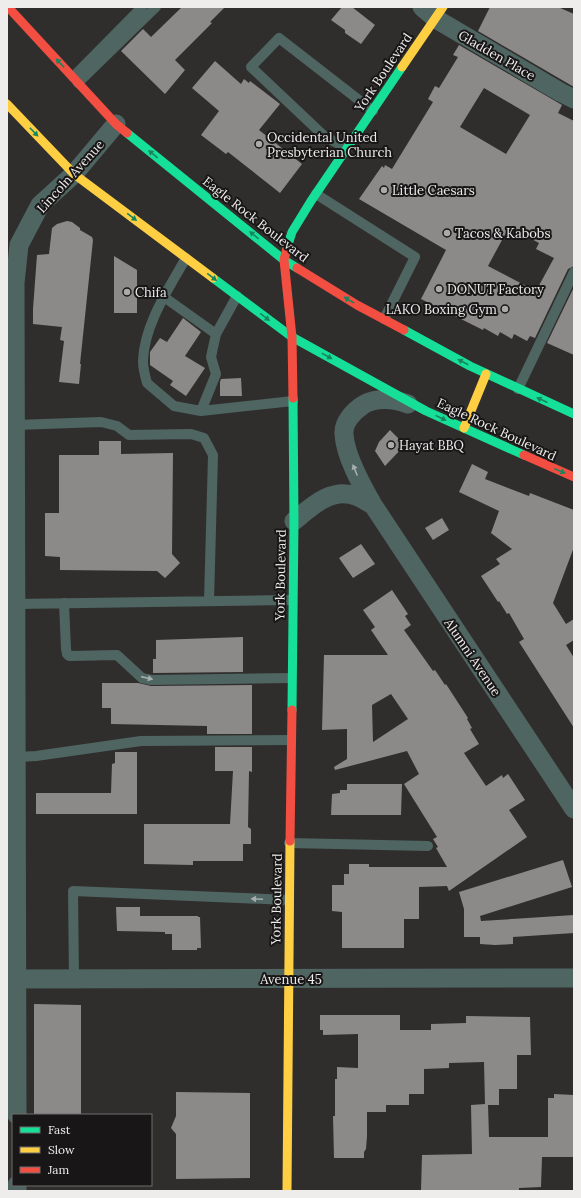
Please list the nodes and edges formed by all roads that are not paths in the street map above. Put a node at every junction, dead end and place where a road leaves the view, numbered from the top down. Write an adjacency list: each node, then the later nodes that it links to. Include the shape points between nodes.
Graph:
1 (8, 7): 5 (main road, Eagle Rock Boulevard, one-way to 1)
2 (142, 7): 5 (lane)
3 (156, 7): 5 (lane)
4 (434, 11): 6 (street, Gladden Place); 8 (main road, York Boulevard)
5 (75, 80): 9 (main road, Eagle Rock Boulevard)
6 (574, 99)
7 (7, 104): 11 (main road, Eagle Rock Boulevard, one-way to 11)
8 (373, 111): 10 (main road, York Boulevard); 10 (lane, via 279,38 251,67 323,135)
9 (116, 124): 11 (street, Lincoln Avenue); 14 (main road, Eagle Rock Boulevard, one-way to 9)
10 (347, 149): 12 (main road, York Boulevard)
11 (74, 174): 13 (main road, Eagle Rock Boulevard, one-way to 13); 27 (street, Lincoln Avenue, via 40,205 19,245 15,283)
12 (316, 194): 14 (main road, York Boulevard, via 292,232); 18 (lane, via 415,257)
13 (186, 258): 16 (main road, Eagle Rock Boulevard, one-way to 16); 17 (lane)
14 (284, 260): 18 (main road, Eagle Rock Boulevard, one-way to 14); 20 (main road, York Boulevard)
15 (574, 272): 22 (lane)
16 (237, 296): 19 (lane); 20 (main road, Eagle Rock Boulevard, one-way to 20)
17 (164, 297): 19 (lane); 25 (lane, via 155,312 147,338 143,362 146,383 174,406)
18 (384, 319): 21 (main road, Eagle Rock Boulevard, one-way to 18)
19 (216, 334): 25 (lane, via 211,357 216,374)
20 (292, 338): 23 (main road, York Boulevard); 24 (main road, Eagle Rock Boulevard, one-way to 24)
21 (486, 374): 22 (main road, Eagle Rock Boulevard); 28 (main road)
22 (518, 389): 26 (main road, Eagle Rock Boulevard, one-way to 22)
23 (293, 401): 25 (lane); 31 (main road, York Boulevard)
24 (426, 410): 28 (main road, Eagle Rock Boulevard, one-way to 28); 30 (street, Alumni Avenue, one-way to 24, via 346,448 343,433 347,420 355,410 369,402 386,399)
25 (201, 411)
26 (574, 414)
27 (15, 425): 32 (street, Lincoln Avenue); 34 (lane, via 101,422 117,426 129,435 191,434 204,438 213,455)
28 (464, 428): 29 (main road, Eagle Rock Boulevard, one-way to 29)
29 (574, 477)
30 (372, 505): 31 (street, Alumni Avenue, via 356,496 328,496); 41 (street, Alumni Avenue)
31 (294, 521): 33 (main road, York Boulevard)
32 (11, 558): 36 (street, Lincoln Avenue)
33 (292, 600): 34 (lane); 37 (main road, York Boulevard)
34 (209, 601): 35 (lane)
35 (64, 603): 36 (lane); 37 (lane, one-way to 37, via 69,656 117,655 142,678 151,680)
36 (16, 604): 38 (street, Lincoln Avenue)
37 (291, 678): 39 (main road, York Boulevard)
38 (12, 703): 40 (street, Lincoln Avenue)
39 (290, 740): 40 (lane, via 141,741 36,756); 42 (main road, York Boulevard)
40 (17, 756): 44 (street, Lincoln Avenue)
41 (574, 808)
42 (289, 843): 43 (lane); 45 (main road, York Boulevard)
43 (428, 846)
44 (12, 900): 47 (street, Lincoln Avenue)
45 (289, 900): 48 (lane, one-way to 48, via 73,891); 49 (main road, York Boulevard)
46 (574, 978): 49 (street, Avenue 45)
47 (12, 979): 48 (street, Avenue 45); 50 (street, Lincoln Avenue)
48 (74, 979): 49 (street, Avenue 45)
49 (288, 979): 51 (main road, York Boulevard)
50 (17, 1114)
51 (287, 1191)

